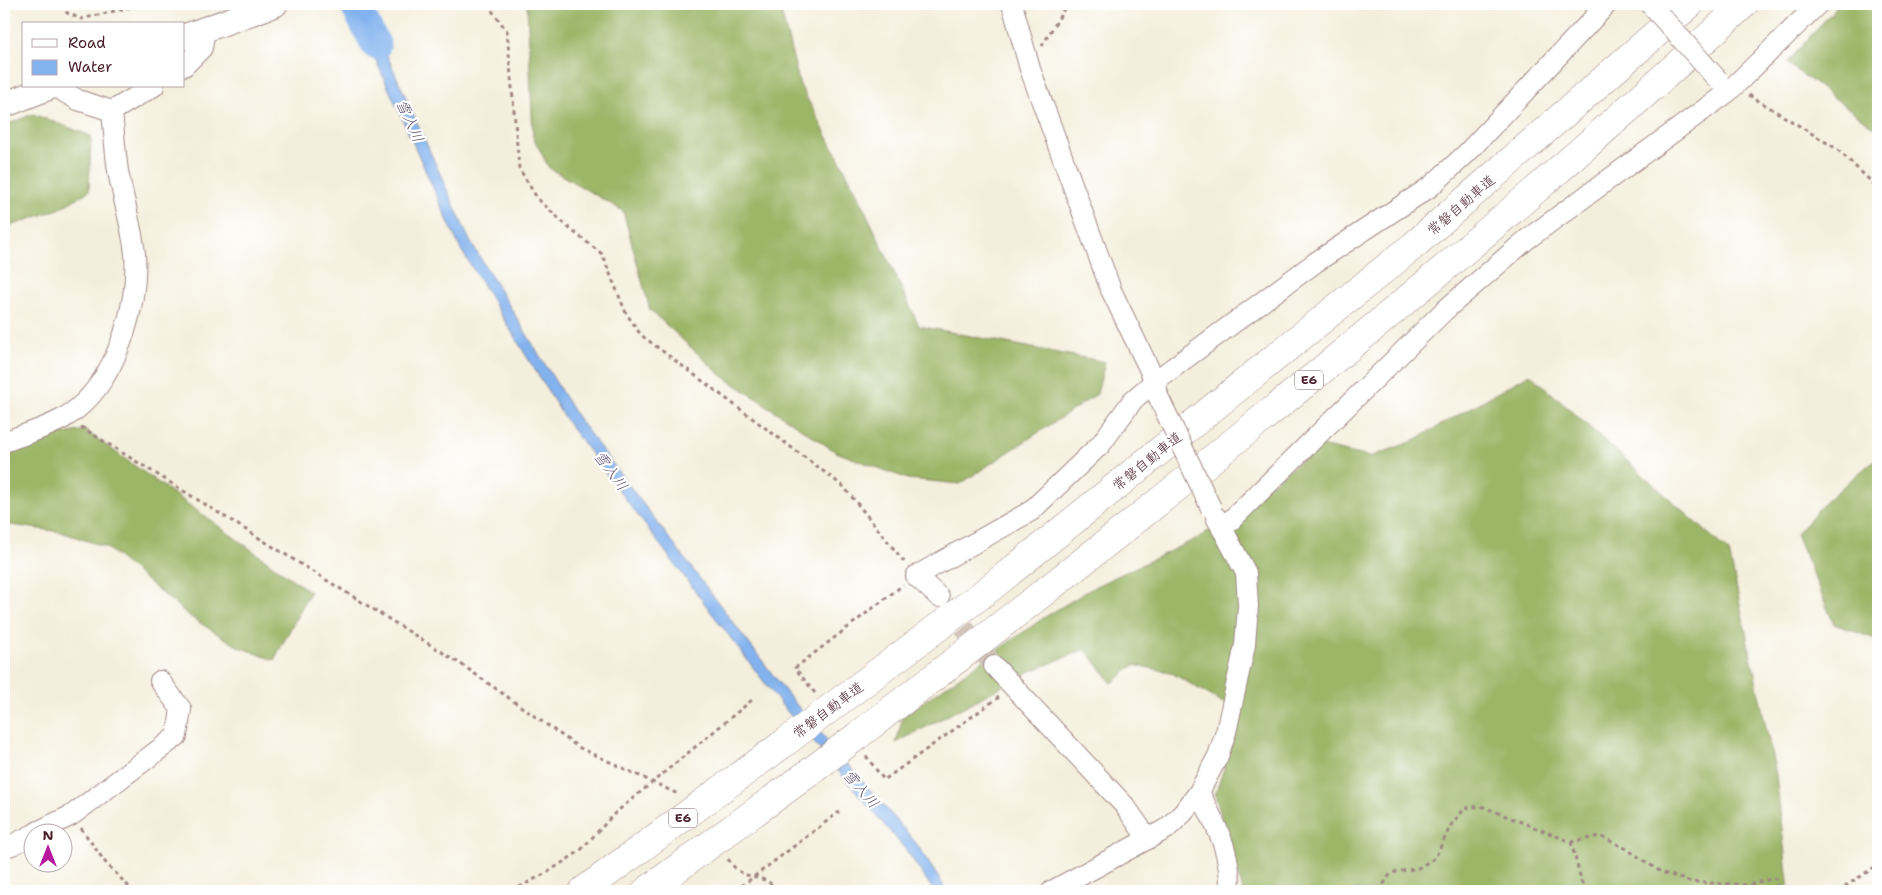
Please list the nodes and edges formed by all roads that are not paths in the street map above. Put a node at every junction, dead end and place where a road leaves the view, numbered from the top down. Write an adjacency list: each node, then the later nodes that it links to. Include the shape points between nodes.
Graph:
1 (275, 4): 8 (main road)
2 (1012, 4): 16 (street, via 1030,69 1111,290)
3 (1607, 4): 16 (street, via 1466,154 1430,187 1316,262)
4 (1650, 4): 10 (street, bridge)
5 (1690, 4): 27 (highway, 常磐自動車道 / E6, bridge, via 1413,246 988,589)
6 (1744, 4): 28 (highway, E6, bridge, via 1430,280 1224,450 806,775)
7 (1818, 4): 10 (street)
8 (194, 33): 9 (street, via 202,48)
9 (185, 65)
10 (1727, 86): 18 (street, via 1526,240 1444,311)
11 (48, 88): 14 (main road)
12 (57, 88): 15 (street, via 78,100)
13 (151, 88): 15 (street)
14 (4, 105)
15 (112, 111): 17 (street, via 118,170 135,254 134,287 119,347 106,375 67,416)
16 (1157, 389): 18 (street, bridge); 19 (street, via 1133,400 1101,444 1031,511 916,576)
17 (4, 442)
18 (1222, 529): 22 (street, via 1246,574 1245,645 1226,732 1218,756)
19 (939, 597)
20 (994, 666): 24 (street, via 1125,806)
21 (160, 681): 23 (street, via 181,709 177,736 72,815)
22 (1199, 792): 24 (street, via 1166,829); 30 (street, via 1225,844)
23 (58, 822)
24 (1148, 838): 29 (street)
25 (22, 840): 26 (street)
26 (4, 847)
27 (583, 891)
28 (646, 891)
29 (1052, 891)
30 (1230, 891)

